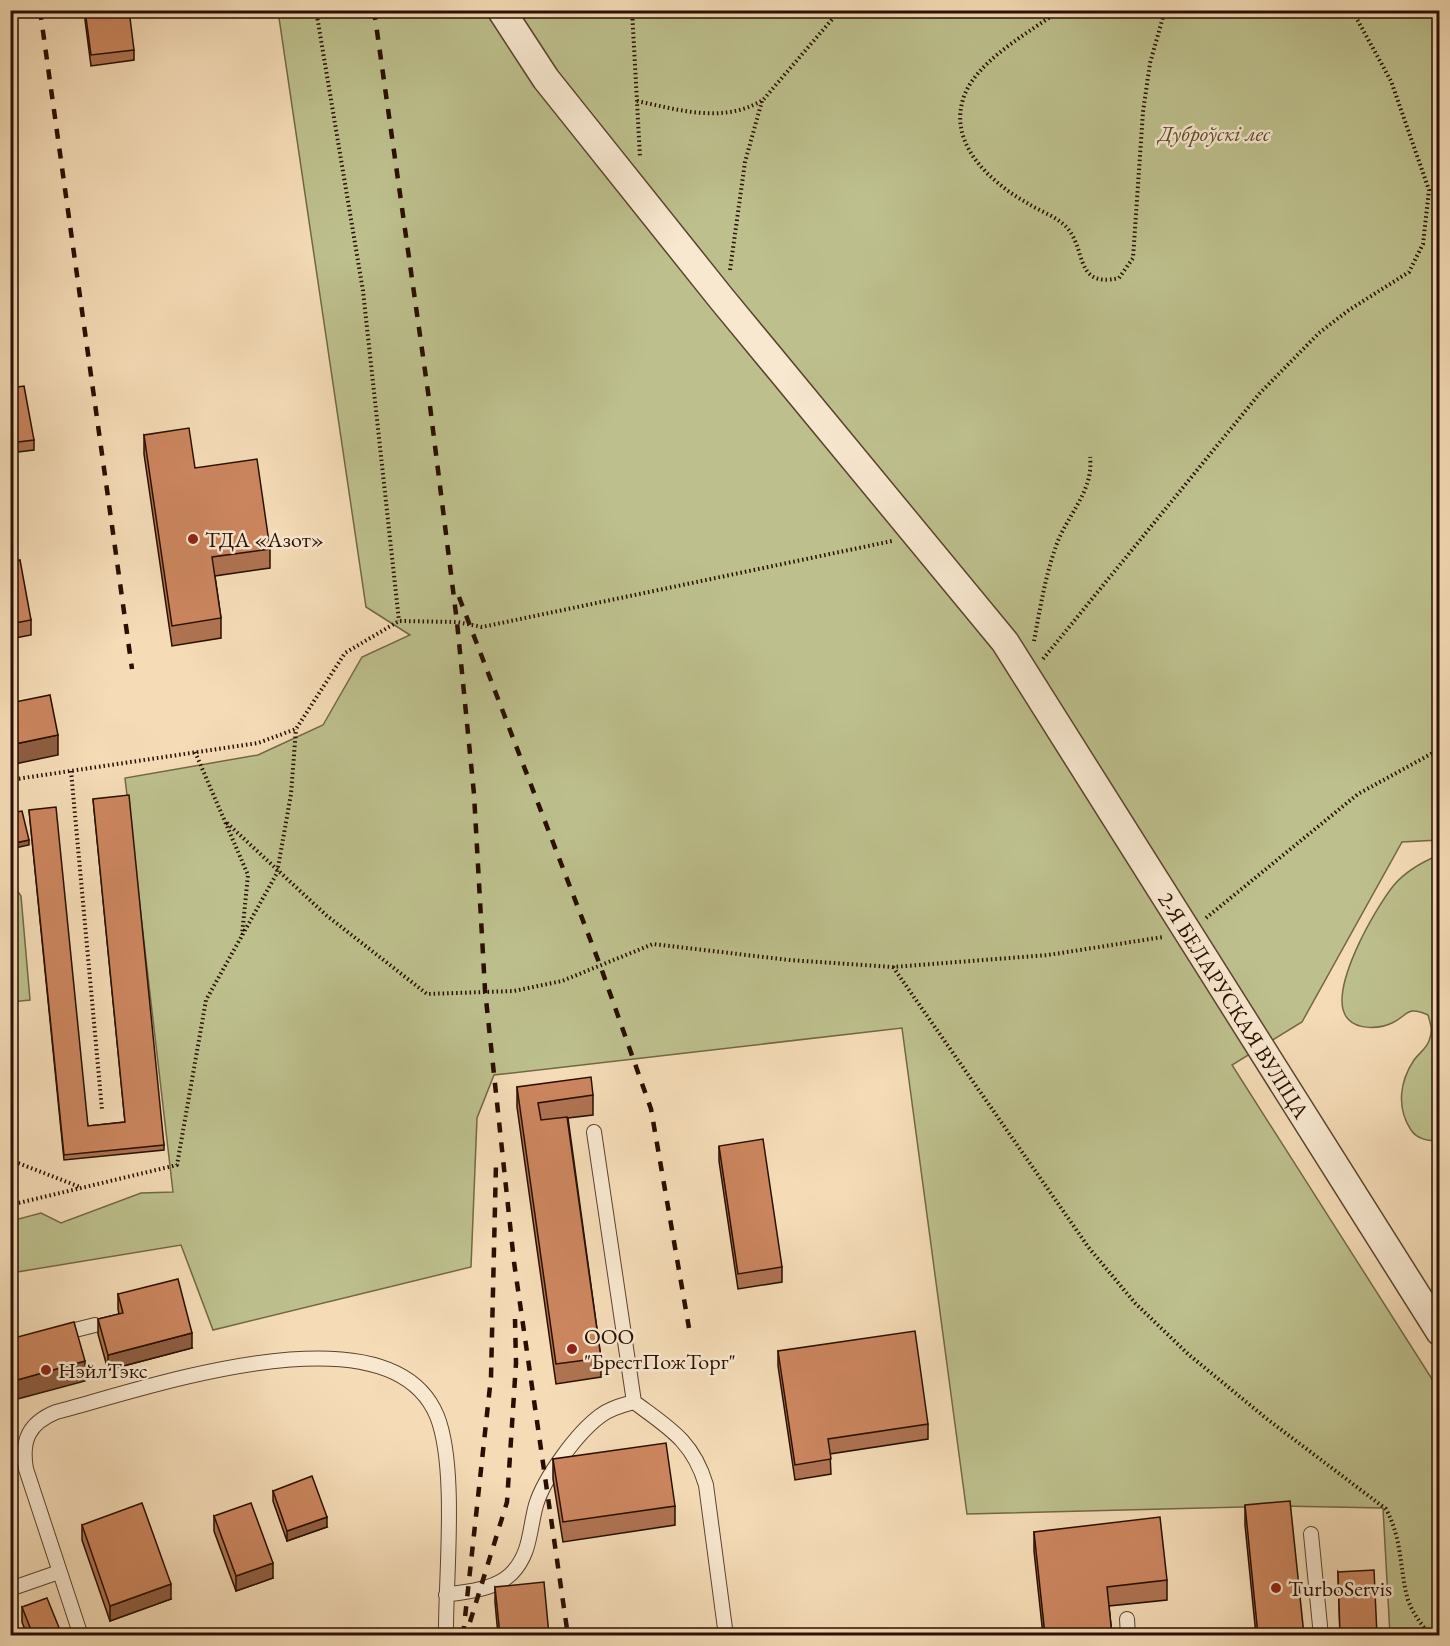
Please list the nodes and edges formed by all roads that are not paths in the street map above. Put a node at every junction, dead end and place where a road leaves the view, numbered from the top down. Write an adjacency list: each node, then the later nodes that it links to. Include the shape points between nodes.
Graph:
1 (501, 10): 4 (street, 2-Я БЕЛАРУСКАЯ ВУЛІЦА, via 546,79 721,298 976,604 1028,677)
2 (594, 1132): 6 (lane)
3 (95, 1324): 5 (lane)
4 (1440, 1332)
5 (42, 1339)
6 (634, 1402): 10 (lane, via 601,1415 546,1483 535,1509 530,1542 511,1574 480,1590); 14 (lane, via 679,1435 700,1466 706,1485)
7 (1311, 1534): 16 (lane)
8 (59, 1572): 9 (lane); 10 (lane, via 23,1455 24,1441 41,1418 222,1369 338,1358 393,1371 412,1383 437,1416 447,1472); 13 (lane)
9 (10, 1589)
10 (446, 1595): 12 (lane)
11 (1127, 1619): 15 (lane)
12 (444, 1633)
13 (81, 1635)
14 (726, 1635)
15 (1128, 1635)
16 (1321, 1635)

